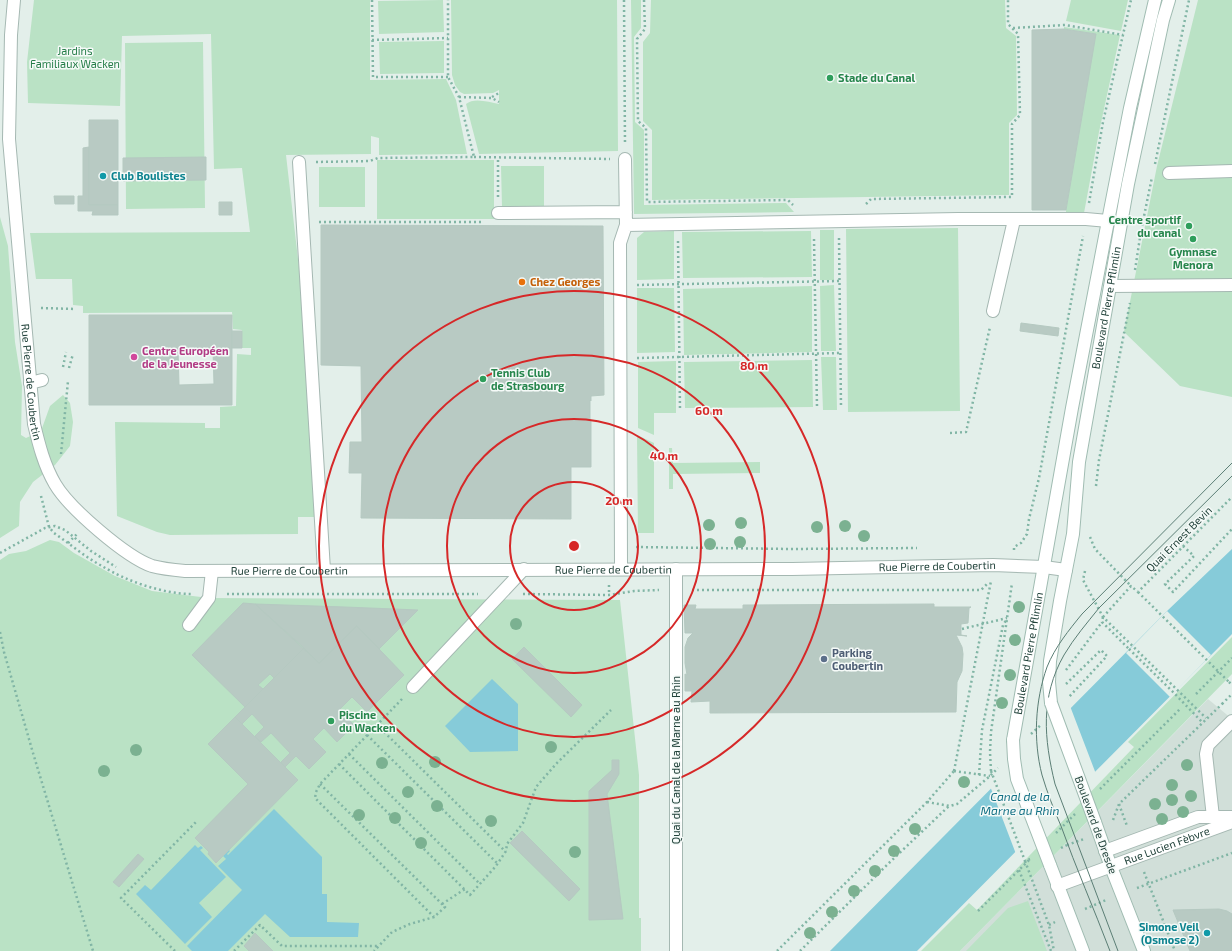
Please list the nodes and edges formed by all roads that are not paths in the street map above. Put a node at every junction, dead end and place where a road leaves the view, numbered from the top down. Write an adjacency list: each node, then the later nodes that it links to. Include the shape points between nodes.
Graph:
1 (14, 0): 22 (street, Rue Pierre de Coubertin, via 9,139 24,308 36,382 34,424 44,462 60,492 89,522 128,553 151,566 185,571)
2 (1155, 0): 11 (street, Boulevard Pierre Pflimlin)
3 (1169, 0): 14 (street, Boulevard Pierre Pflimlin, via 1162,20 1128,184)
4 (626, 159): 9 (street)
5 (299, 162): 19 (street)
6 (1232, 171): 7 (street)
7 (1168, 172)
8 (498, 212): 9 (street)
9 (626, 212): 12 (street)
10 (1014, 220): 11 (street); 12 (street); 15 (street)
11 (1108, 221): 16 (street, Boulevard Pierre Pflimlin)
12 (626, 225): 17 (street, via 620,243)
13 (1232, 285): 14 (street)
14 (1111, 286): 21 (street, Boulevard Pierre Pflimlin, via 1079,462 1073,534)
15 (993, 311)
16 (1044, 567): 18 (street, Rue Pierre de Coubertin, via 993,565); 21 (street); 32 (street, Boulevard Pierre Pflimlin, bridge, via 1013,740 1017,779)
17 (621, 569): 18 (street, Rue Pierre de Coubertin); 20 (street, Rue Pierre de Coubertin)
18 (676, 569): 33 (street, Quai du Canal de la Marne au Rhin)
19 (324, 570): 20 (street, Rue Pierre de Coubertin); 22 (street, Rue Pierre de Coubertin)
20 (524, 570): 24 (street)
21 (1066, 570): 25 (street, Boulevard Pierre Pflimlin, via 1050,661)
22 (212, 571): 23 (street, via 209,598)
23 (189, 625)
24 (413, 687)
25 (1051, 701): 30 (street, Boulevard de Dresde, bridge)
26 (1232, 721): 27 (street, via 1208,745 1206,754)
27 (1213, 817): 28 (street, Rue Lucien Fèbvre); 30 (street, Rue Lucien Fèbvre, via 1198,817)
28 (1232, 817)
29 (1232, 822): 31 (street, Rue Lucien Fèbvre)
30 (1105, 851): 31 (street, Boulevard de Dresde)
31 (1111, 867): 32 (street, Rue Lucien Fèbvre); 35 (street, Boulevard de Dresde)
32 (1058, 886): 34 (street)
33 (676, 951)
34 (1083, 951)
35 (1144, 951)

